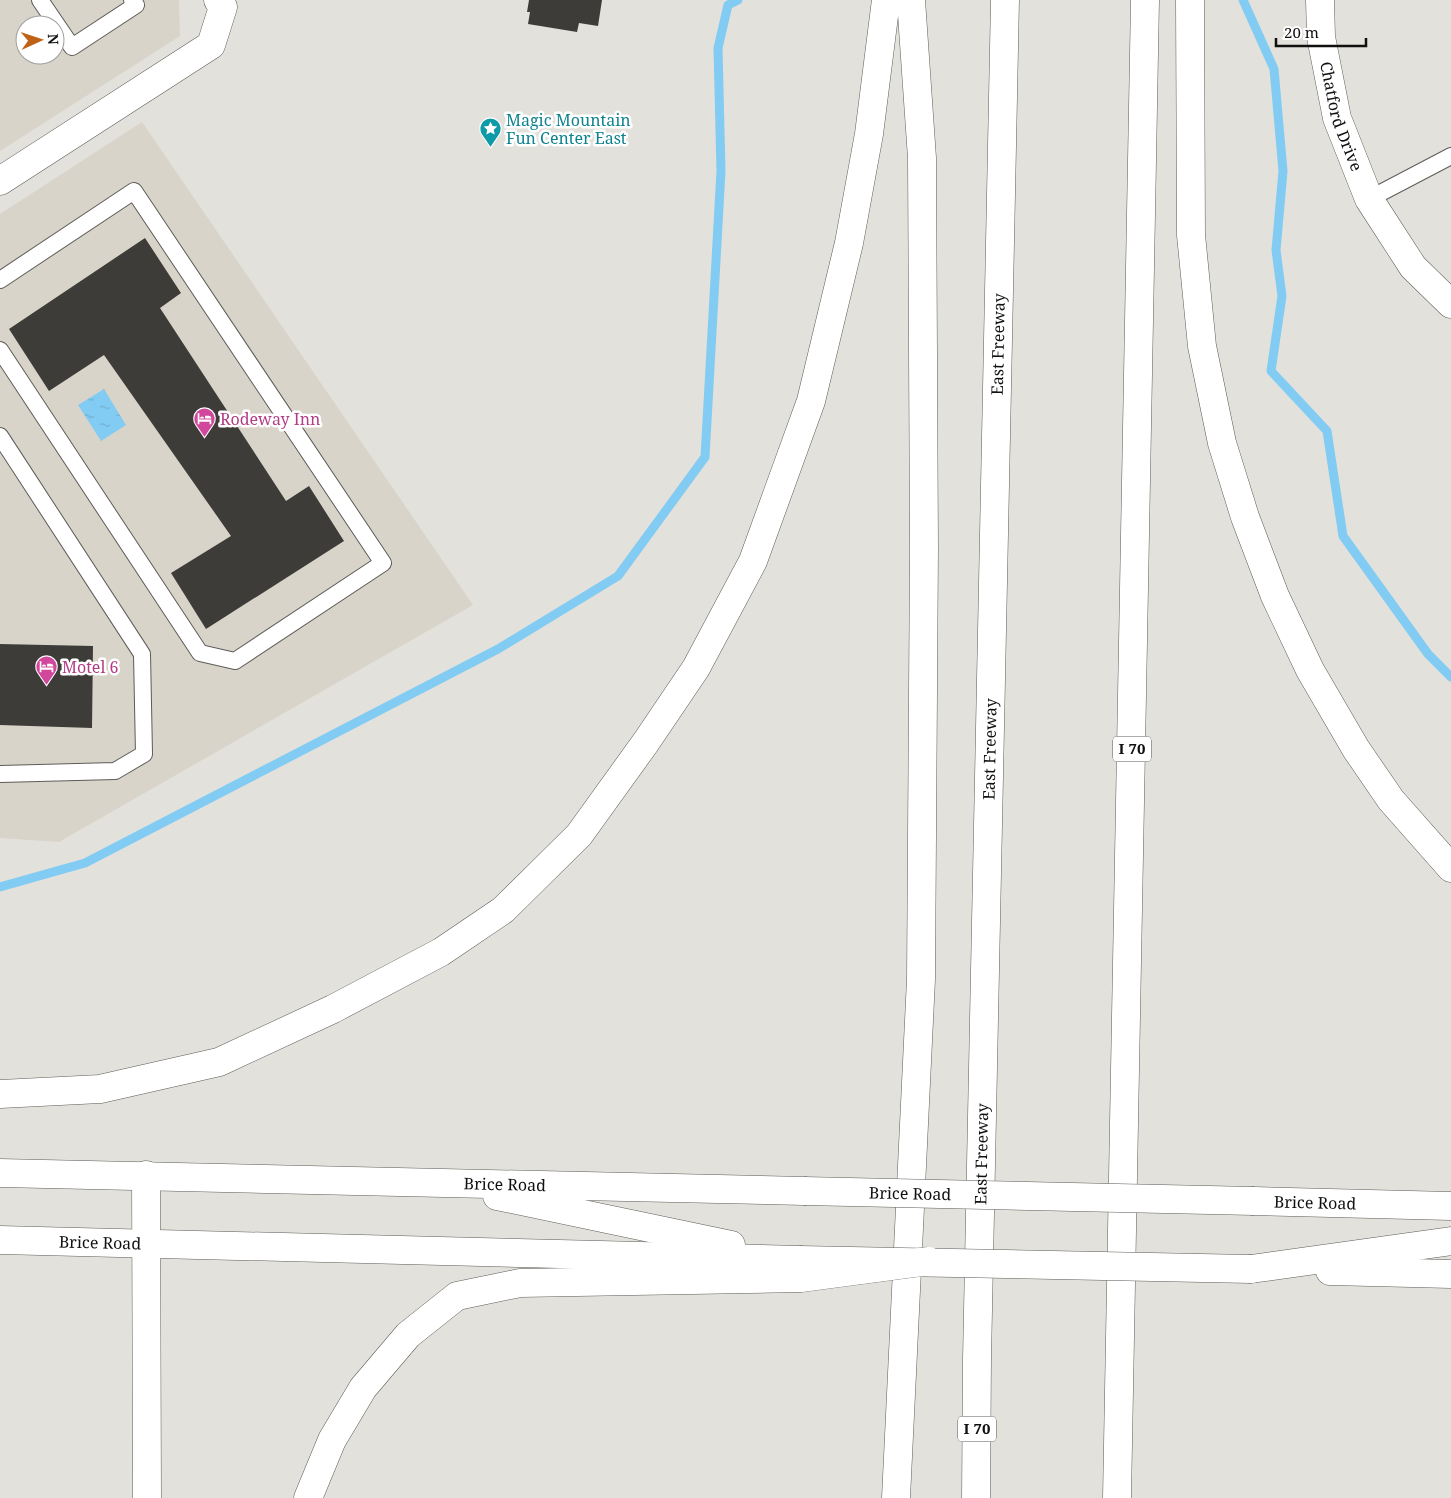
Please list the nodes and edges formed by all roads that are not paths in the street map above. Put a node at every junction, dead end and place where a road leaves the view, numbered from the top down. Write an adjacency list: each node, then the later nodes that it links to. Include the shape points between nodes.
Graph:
1 (40, 0): 2 (lane, via 72,47 136,5)
2 (132, 0)
3 (218, 0): 10 (main road, via 223,7 211,45)
4 (1006, 0): 32 (main road, East Freeway / I 70)
5 (1145, 0): 33 (main road, I 70)
6 (1190, 0): 17 (main road, via 1191,235 1202,346 1222,443 1244,517 1275,596 1310,670 1356,749 1391,800)
7 (1320, 0): 11 (main road, Chatford Drive, via 1321,38 1337,118)
8 (899, 1): 18 (main road, via 869,134 850,243 811,401 753,561 696,668 579,835 503,910 441,952 332,1009 219,1062 100,1089); 31 (main road, via 922,168 924,549 921,979)
9 (1451, 156): 11 (lane)
10 (0, 181)
11 (1369, 199): 13 (main road, Chatford Drive, via 1413,267)
12 (0, 280): 14 (lane, via 134,191 383,562 235,660 200,654)
13 (1451, 304)
14 (0, 350)
15 (0, 436): 16 (lane, via 142,654 144,754 115,770)
16 (0, 774)
17 (1451, 868)
18 (0, 1094)
19 (0, 1173): 20 (main road, Brice Road)
20 (146, 1175): 21 (main road, Brice Road); 25 (main road)
21 (429, 1182): 22 (main road, Brice Road, bridge); 26 (main road, Brice Road)
22 (1451, 1206)
23 (0, 1240): 25 (main road, Brice Road)
24 (1451, 1241): 27 (main road)
25 (145, 1244): 26 (main road, Brice Road); 29 (main road)
26 (800, 1269): 27 (main road, bridge, via 929,1261); 30 (main road, via 520,1284 457,1296 408,1335 363,1388 332,1440)
27 (1251, 1270): 28 (main road)
28 (1451, 1274)
29 (147, 1498)
30 (308, 1498)
31 (896, 1498)
32 (976, 1498)
33 (1117, 1498)

